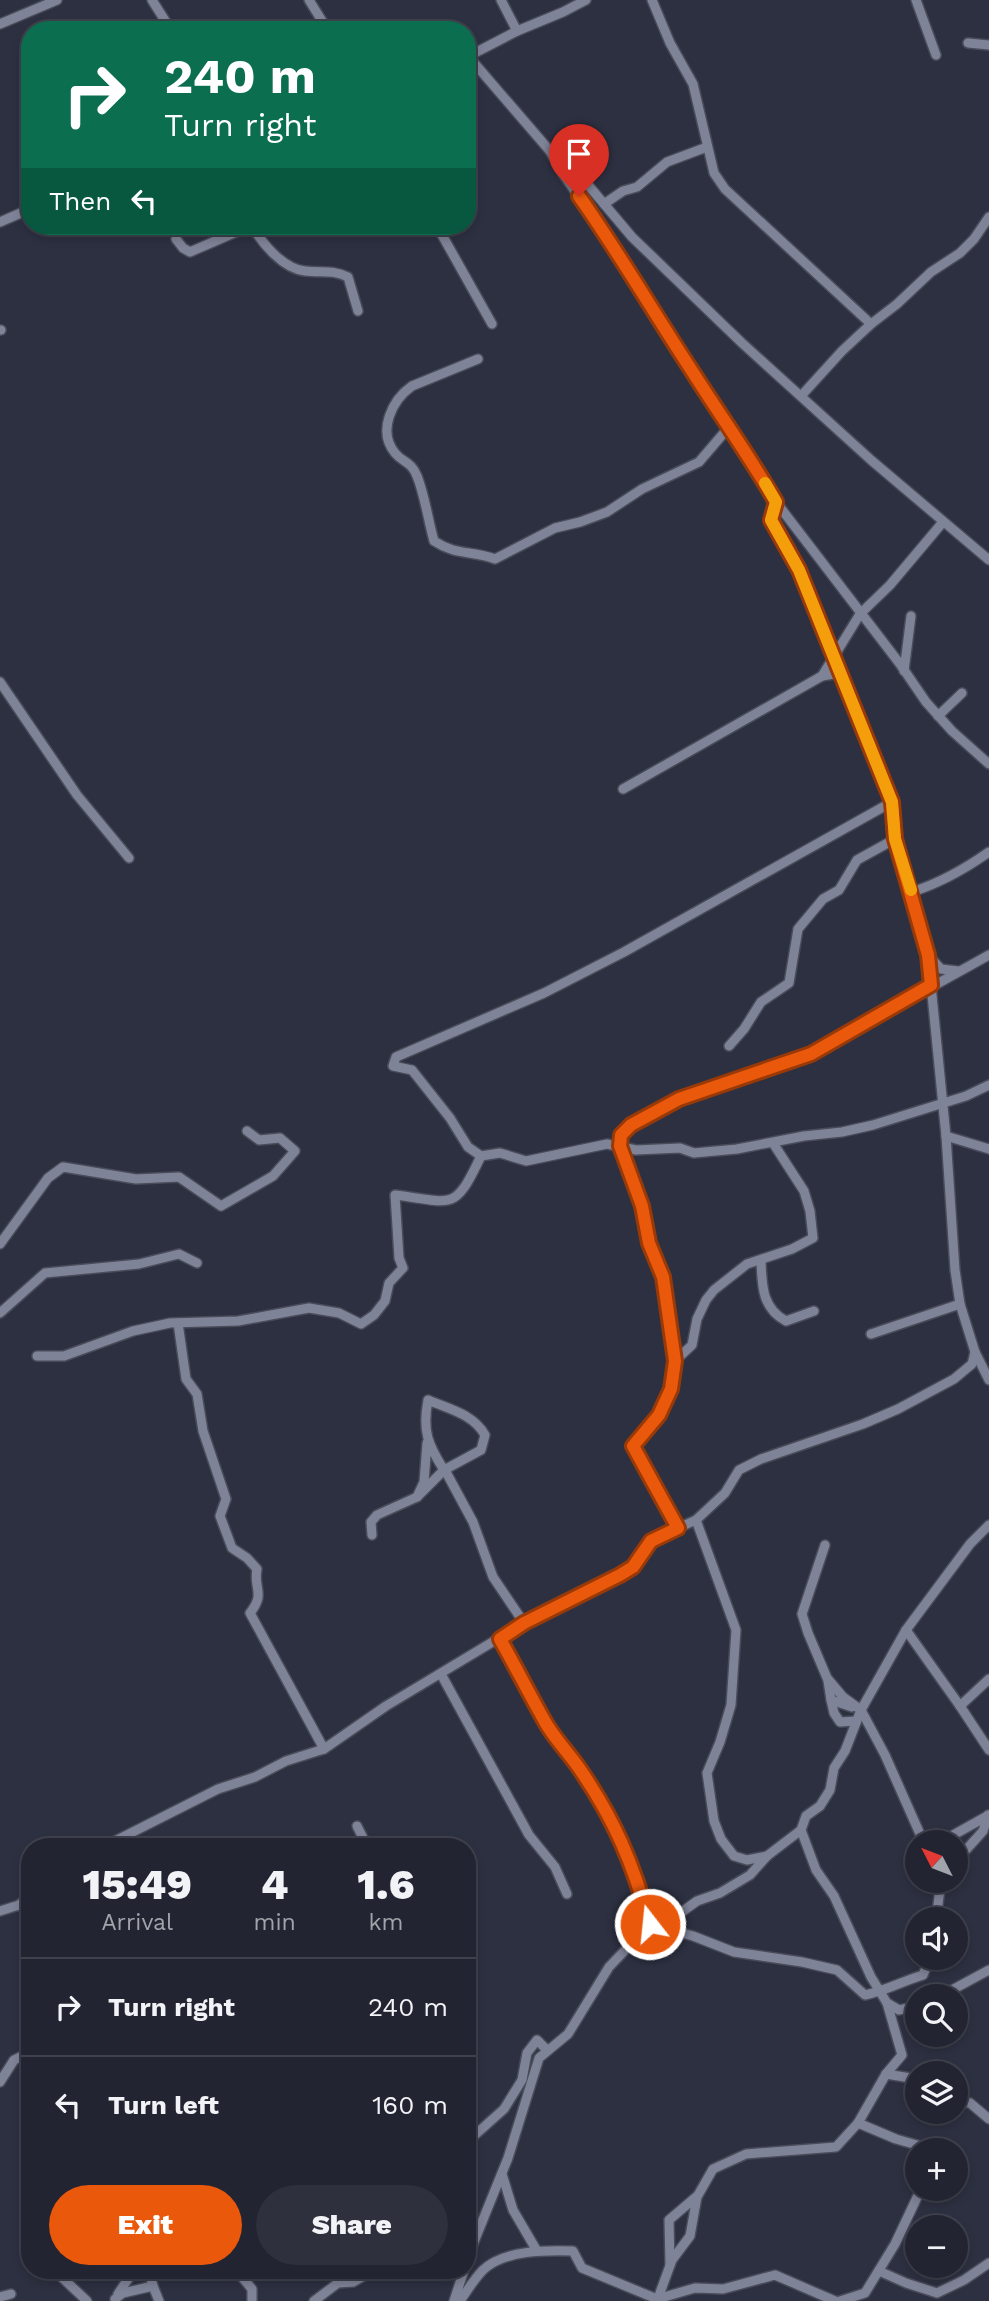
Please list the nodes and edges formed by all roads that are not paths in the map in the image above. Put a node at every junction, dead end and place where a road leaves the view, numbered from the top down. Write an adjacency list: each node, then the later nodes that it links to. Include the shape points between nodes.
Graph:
1 (57, 0): 10 (street)
2 (152, 0): 8 (street)
3 (309, 0): 9 (street)
4 (501, 0): 11 (street)
5 (586, 0): 11 (street)
6 (652, 0): 17 (street, via 693,84)
7 (916, 0): 15 (street)
8 (165, 21)
9 (322, 21)
10 (0, 24)
11 (517, 31): 14 (street)
12 (968, 43): 13 (street)
13 (989, 45)
14 (476, 53)
15 (936, 55)
16 (476, 66): 18 (street)
17 (707, 147): 19 (street, via 667,162 637,187); 29 (street, via 714,173 725,189)
18 (550, 151): 19 (street, via 562,156); 32 (street)
19 (604, 204): 31 (street, via 632,237)
20 (21, 213): 22 (street)
21 (989, 217): 29 (street, via 960,253 930,272)
22 (0, 222)
23 (230, 235): 26 (street, via 190,252)
24 (257, 235): 27 (street, via 294,268 335,271 348,278)
25 (442, 235): 28 (street)
26 (176, 239)
27 (358, 311)
28 (492, 324)
29 (871, 324): 31 (street)
30 (478, 359): 32 (street, via 403,392 388,422 390,446 410,463 418,478 434,541 448,550 495,559 555,528 607,512 699,462)
31 (801, 396): 34 (street)
32 (729, 427): 33 (street)
33 (776, 502): 36 (street); 38 (street, via 771,520 799,570)
34 (943, 522): 35 (street); 36 (street)
35 (989, 560)
36 (860, 614): 38 (street); 39 (street)
37 (911, 616): 39 (street)
38 (834, 657): 40 (street); 41 (street)
39 (904, 671): 44 (street)
40 (841, 673): 41 (street); 47 (street)
41 (821, 676): 46 (street)
42 (0, 682): 50 (street, via 77,795)
43 (962, 693): 44 (street)
44 (938, 716): 45 (street)
45 (989, 764)
46 (623, 789)
47 (892, 802): 48 (street); 64 (street, via 544,993 396,1056 393,1066 412,1070 468,1147)
48 (895, 839): 51 (street); 56 (street, via 857,860 839,890 823,899 798,929 789,983 761,1002)
49 (989, 852): 51 (street, via 965,869)
50 (129, 858)
51 (912, 892): 52 (street)
52 (928, 955): 54 (street, via 941,969); 55 (street)
53 (989, 955): 54 (street)
54 (960, 971): 55 (street)
55 (931, 985): 58 (street); 62 (street, via 811,1054 663,1107 625,1130)
56 (729, 1046)
57 (989, 1086): 58 (street)
58 (943, 1102): 60 (street); 61 (street, via 873,1125)
59 (247, 1131): 65 (street, via 259,1140 280,1138 295,1152 273,1176 221,1206 180,1177 136,1179 64,1167 48,1178)
60 (946, 1136): 63 (street); 68 (street)
61 (773, 1143): 62 (street, via 694,1153); 66 (street, via 804,1191 813,1238)
62 (620, 1146): 64 (street, via 607,1144 526,1161 500,1153); 75 (street, via 663,1277)
63 (989, 1149)
64 (481, 1156): 71 (street, via 455,1199 443,1202 395,1195 403,1268 389,1283 385,1301 361,1324 339,1313 309,1308 238,1321)
65 (0, 1244)
66 (761, 1261): 69 (street, via 766,1302 775,1315 786,1321); 75 (street, via 747,1264 710,1294 697,1319 692,1345)
67 (197, 1263): 70 (street, via 180,1254 139,1264 45,1273)
68 (960, 1304): 72 (street); 73 (street)
69 (814, 1311)
70 (0, 1313)
71 (178, 1323): 74 (street, via 134,1331 64,1356); 96 (street, via 186,1378 197,1394 203,1431 226,1499 220,1516 232,1548 257,1569 259,1602 250,1613)
72 (871, 1334)
73 (975, 1352): 76 (street); 81 (street, via 972,1364 954,1379 898,1409 739,1470 725,1493)
74 (37, 1356)
75 (675, 1361): 83 (street, via 671,1389 659,1415 633,1446)
76 (987, 1367): 77 (street)
77 (989, 1380)
78 (427, 1443): 79 (street); 79 (street, via 428,1400 479,1424 485,1435 481,1450); 80 (street, via 424,1482)
79 (444, 1470): 80 (street); 86 (street, via 472,1522 493,1577)
80 (417, 1497): 84 (street, via 377,1515 371,1522)
81 (696, 1520): 83 (street); 106 (street, via 736,1630 731,1704 707,1773 714,1821 734,1856 747,1860)
82 (989, 1525): 87 (street)
83 (678, 1528): 86 (street, via 651,1541 633,1567)
84 (372, 1535)
85 (825, 1545): 90 (street, via 802,1614)
86 (524, 1623): 88 (street)
87 (906, 1630): 93 (street); 94 (street)
88 (500, 1639): 89 (street); 110 (street, via 544,1721 604,1807 636,1875)
89 (441, 1674): 96 (street); 107 (street, via 529,1835 555,1867)
90 (827, 1678): 92 (street); 94 (street)
91 (989, 1679): 93 (street)
92 (831, 1700): 94 (street); 95 (street, via 840,1723)
93 (960, 1706): 97 (street)
94 (861, 1710): 95 (street); 101 (street)
95 (856, 1721): 100 (street, via 834,1768 830,1790 820,1806 806,1816)
96 (324, 1749): 103 (street, via 218,1789)
97 (989, 1750)
98 (988, 1815): 102 (street); 105 (street, via 983,1831)
99 (357, 1826): 104 (street)
100 (801, 1830): 106 (street); 114 (street, via 816,1870 834,1896)
101 (918, 1830)
102 (962, 1830)
103 (124, 1838)
104 (363, 1838)
105 (968, 1848)
106 (767, 1856): 110 (street, via 750,1875 720,1893 697,1901 672,1919)
107 (567, 1894)
108 (19, 1905): 109 (street)
109 (0, 1911)
110 (650, 1924): 114 (street, via 734,1952 837,1970 864,1995); 117 (street, via 609,1967 568,2034)
111 (925, 1970): 114 (street, via 923,1975)
112 (989, 1970): 113 (street)
113 (963, 1984)
114 (880, 1992): 115 (street)
115 (887, 2003): 116 (street); 119 (street, via 902,2054)
116 (905, 2009)
117 (547, 2050): 125 (street, via 537,2039 527,2053 522,2080 504,2109); 127 (street, via 535,2066)
118 (21, 2056): 121 (street)
119 (886, 2074): 120 (street); 124 (street)
120 (905, 2077)
121 (0, 2082)
122 (968, 2103): 123 (street)
123 (989, 2119)
124 (858, 2123): 126 (street); 128 (street, via 836,2147 746,2154 713,2169)
125 (476, 2134)
126 (905, 2142)
127 (502, 2174): 130 (street); 131 (street, via 513,2210)
128 (697, 2197): 133 (street, via 690,2236); 133 (street, via 669,2220)
129 (915, 2201): 134 (street)
130 (476, 2237)
131 (537, 2250): 146 (street, via 573,2251 582,2268); 152 (street, via 500,2258 484,2269)
132 (989, 2263): 144 (street)
133 (670, 2266): 146 (street)
134 (879, 2270): 144 (street); 154 (street, via 865,2293)
135 (64, 2279): 147 (street)
136 (128, 2279): 145 (street)
137 (151, 2279): 141 (street)
138 (244, 2279): 149 (street, via 252,2289)
139 (359, 2279): 150 (street, via 338,2283)
140 (460, 2279): 151 (street)
141 (153, 2286): 145 (street, via 123,2292); 148 (street)
142 (11, 2294): 143 (street)
143 (0, 2297)
144 (940, 2297)
145 (114, 2300)
146 (657, 2300): 153 (street, via 695,2288 723,2289 775,2275)
147 (87, 2301)
148 (159, 2301)
149 (252, 2301)
150 (314, 2301)
151 (454, 2301)
152 (460, 2301)
153 (835, 2301)
154 (840, 2301)

